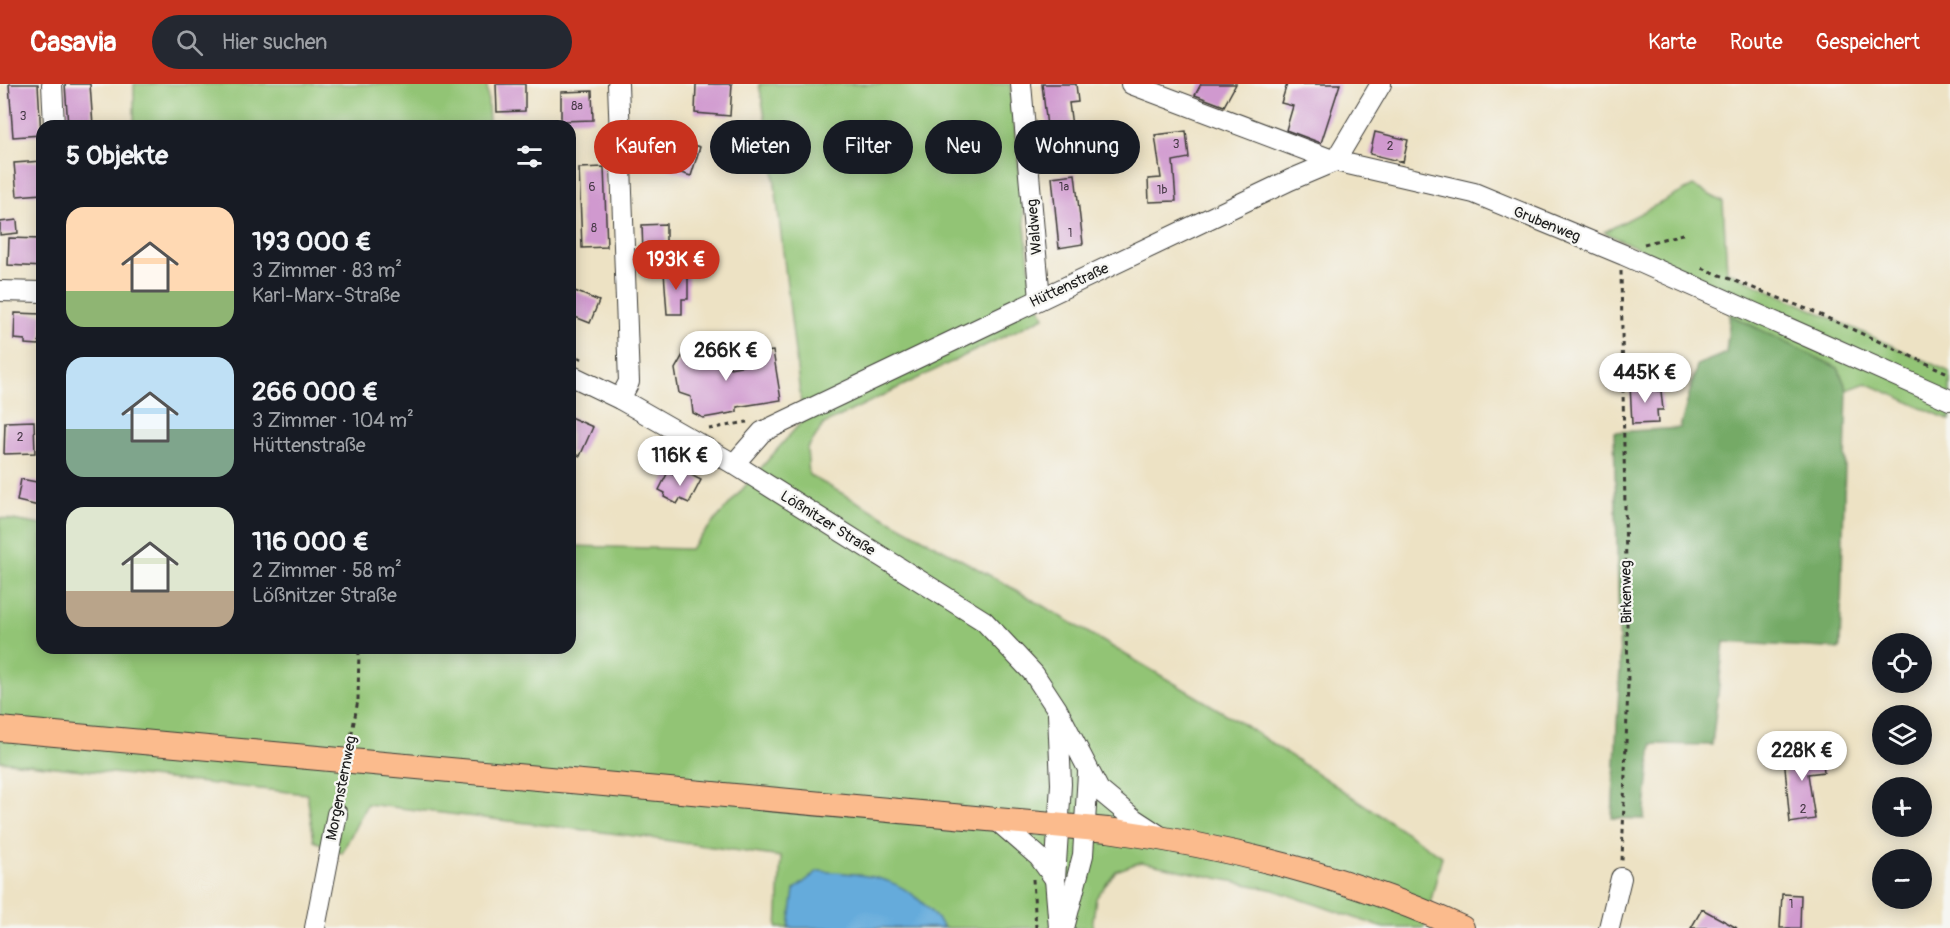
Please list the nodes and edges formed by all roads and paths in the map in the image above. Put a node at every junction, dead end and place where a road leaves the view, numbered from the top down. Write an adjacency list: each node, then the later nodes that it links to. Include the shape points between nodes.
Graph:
1 (52, 84): 6 (street)
2 (618, 84): 17 (street, via 629,382)
3 (1021, 84): 14 (street, Waldweg)
4 (1131, 84): 7 (street, Grubenweg)
5 (1381, 84): 7 (street)
6 (54, 120)
7 (1335, 161): 10 (street, Grubenweg, via 1474,194); 14 (street, Hüttenstraße)
8 (1686, 233): 9 (path, via 1642,244)
9 (1652, 249)
10 (1624, 255): 18 (street, Grubenweg); 30 (path, Birkenweg, via 1620,282 1628,684)
11 (1695, 265): 15 (path, via 1812,311)
12 (0, 291): 13 (street)
13 (36, 292)
14 (1040, 298): 19 (street, Hüttenstraße, via 762,432)
15 (1950, 374)
16 (576, 378): 17 (street, Lößnitzer Straße)
17 (620, 399): 19 (street, Lößnitzer Straße)
18 (1950, 400)
19 (734, 464): 21 (street, Lößnitzer Straße, via 984,621 1034,674)
20 (359, 654): 24 (path, Morgensternweg, bridge, via 358,700)
21 (1057, 709): 23 (street, Lößnitzer Straße); 26 (street)
22 (0, 729): 25 (main road)
23 (1088, 773): 27 (street, Lößnitzer Straße); 28 (street, Lößnitzer Straße, via 1112,802)
24 (337, 814): 33 (street, Morgensternweg)
25 (994, 818): 26 (main road); 29 (street)
26 (1060, 824): 27 (main road); 31 (street)
27 (1087, 827): 28 (main road); 35 (street, Lößnitzer Straße, via 1077,882)
28 (1163, 837): 32 (main road, via 1249,855 1355,887)
29 (1039, 857): 31 (street); 34 (path, via 1032,883)
30 (1621, 878): 36 (street)
31 (1055, 879): 35 (street)
32 (1453, 926)
33 (315, 928)
34 (1036, 928)
35 (1061, 928)
36 (1609, 928)

